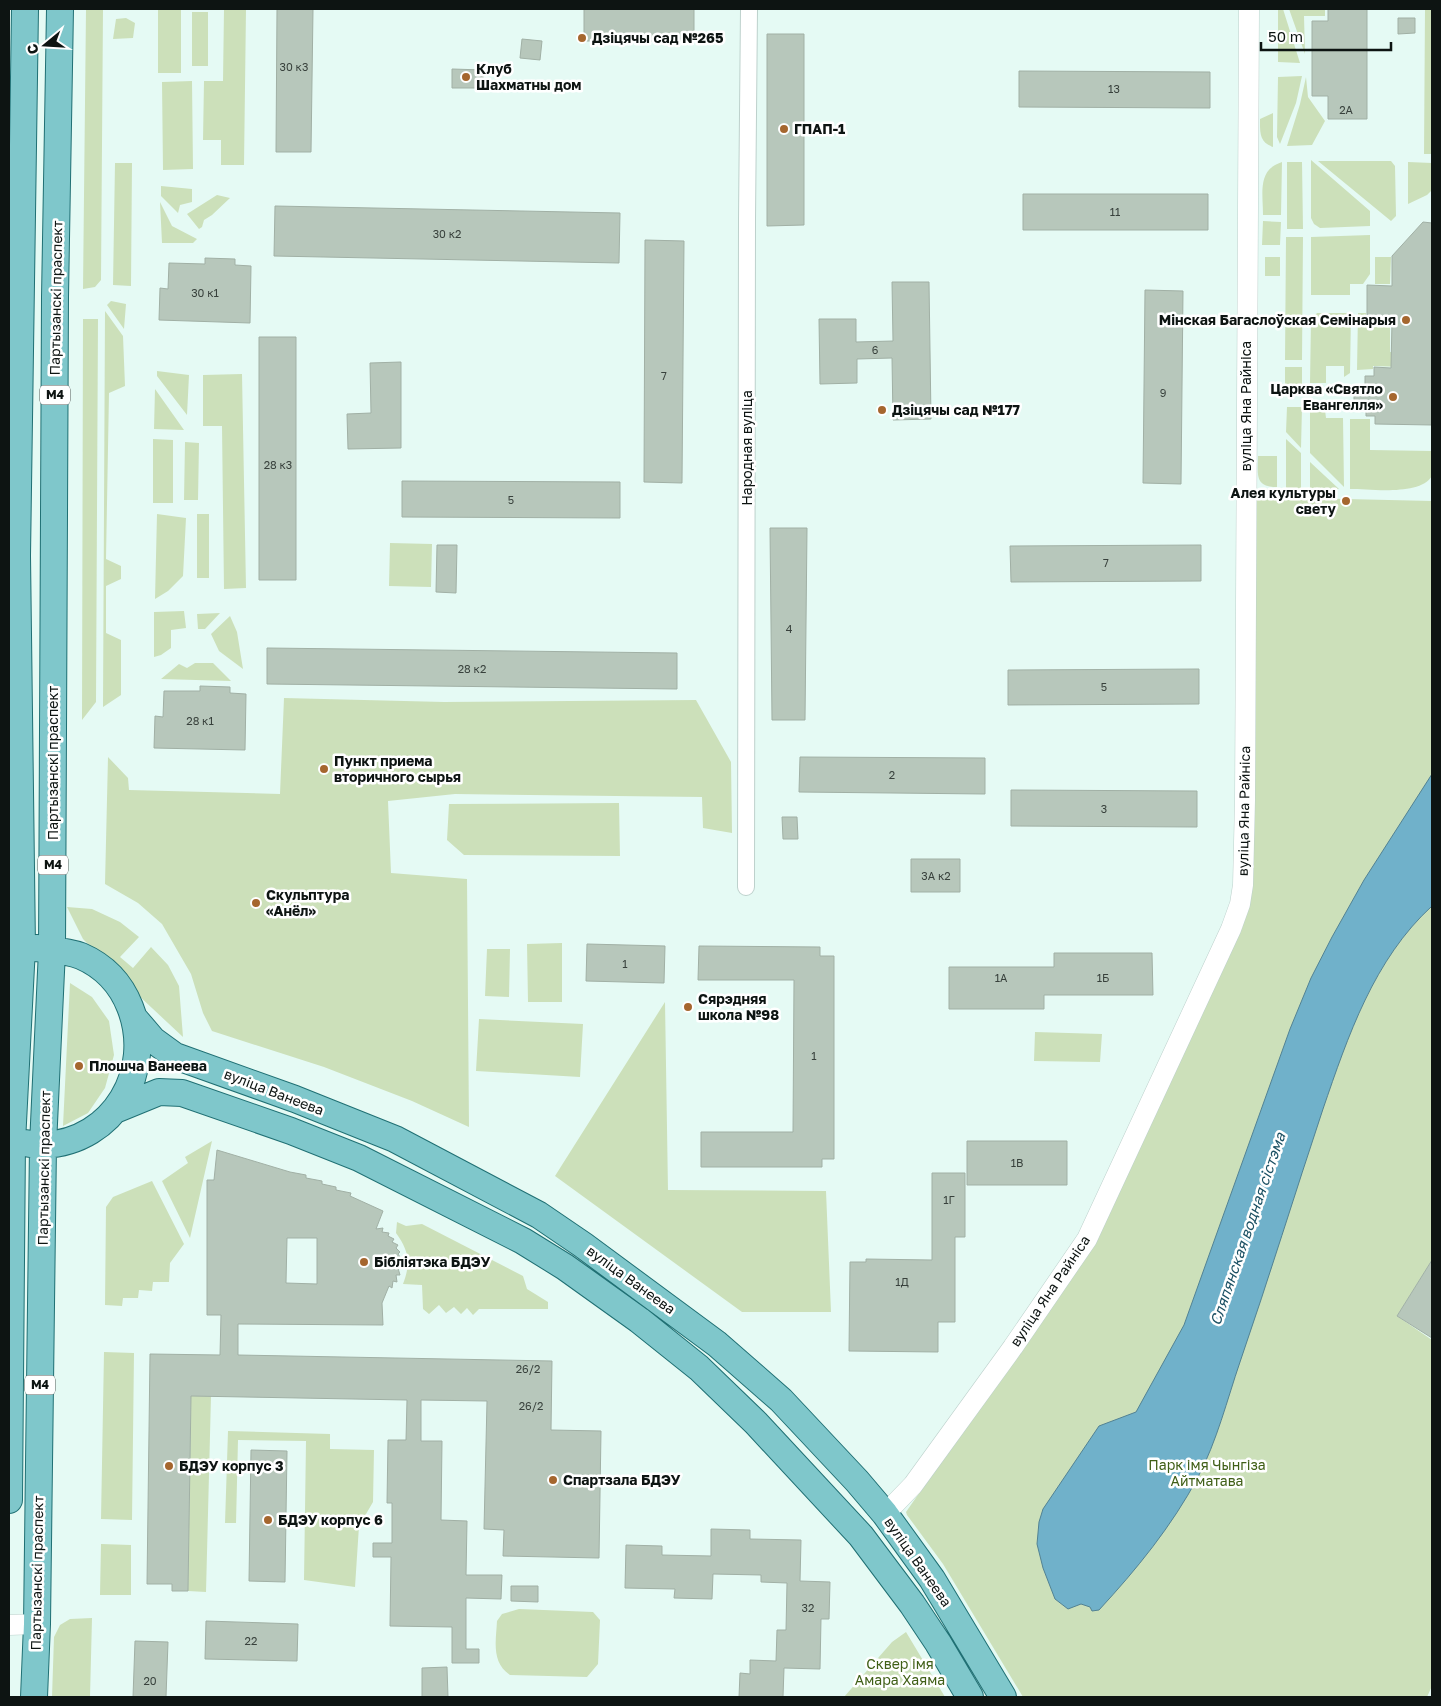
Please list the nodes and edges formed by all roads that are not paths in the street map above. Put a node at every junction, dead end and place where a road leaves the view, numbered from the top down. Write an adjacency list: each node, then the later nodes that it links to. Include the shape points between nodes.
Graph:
1 (25, 9): 6 (main road, М4)
2 (60, 9): 7 (main road, Партызанскі праспект / М4, via 55,297)
3 (749, 9): 5 (street, Народная вуліца)
4 (1249, 9): 13 (street, вуліца Яна Райніса, via 1245,800 1240,904 1087,1239 913,1485)
5 (746, 887)
6 (16, 949): 7 (main road); 10 (main road, М4)
7 (52, 950): 8 (main road, via 80,956 105,970 124,992); 11 (main road, Партызанскі праспект / М4)
8 (135, 1020): 9 (main road, via 138,1043 136,1067 128,1090); 13 (main road, вуліца Ванеева, via 174,1056 394,1139 539,1215 718,1344 781,1400)
9 (115, 1110): 11 (main road, via 83,1136); 14 (main road, вуліца Ванеева, via 158,1092 182,1093 359,1158 523,1240 639,1320 699,1368 756,1423)
10 (11, 1141): 11 (main road); 12 (main road, М4)
11 (43, 1146): 16 (main road, Партызанскі праспект / М4)
12 (9, 1500)
13 (885, 1514): 14 (main road); 17 (main road, вуліца Ванеева, via 932,1578)
14 (861, 1536): 15 (main road, вуліца Ванеева)
15 (912, 1604): 17 (main road, via 932,1600); 20 (main road, вуліца Ванеева)
16 (37, 1624): 18 (street); 19 (main road, Партызанскі праспект / М4)
17 (960, 1624): 21 (main road, вуліца Ванеева)
18 (9, 1625)
19 (34, 1697)
20 (970, 1697)
21 (1003, 1697)

